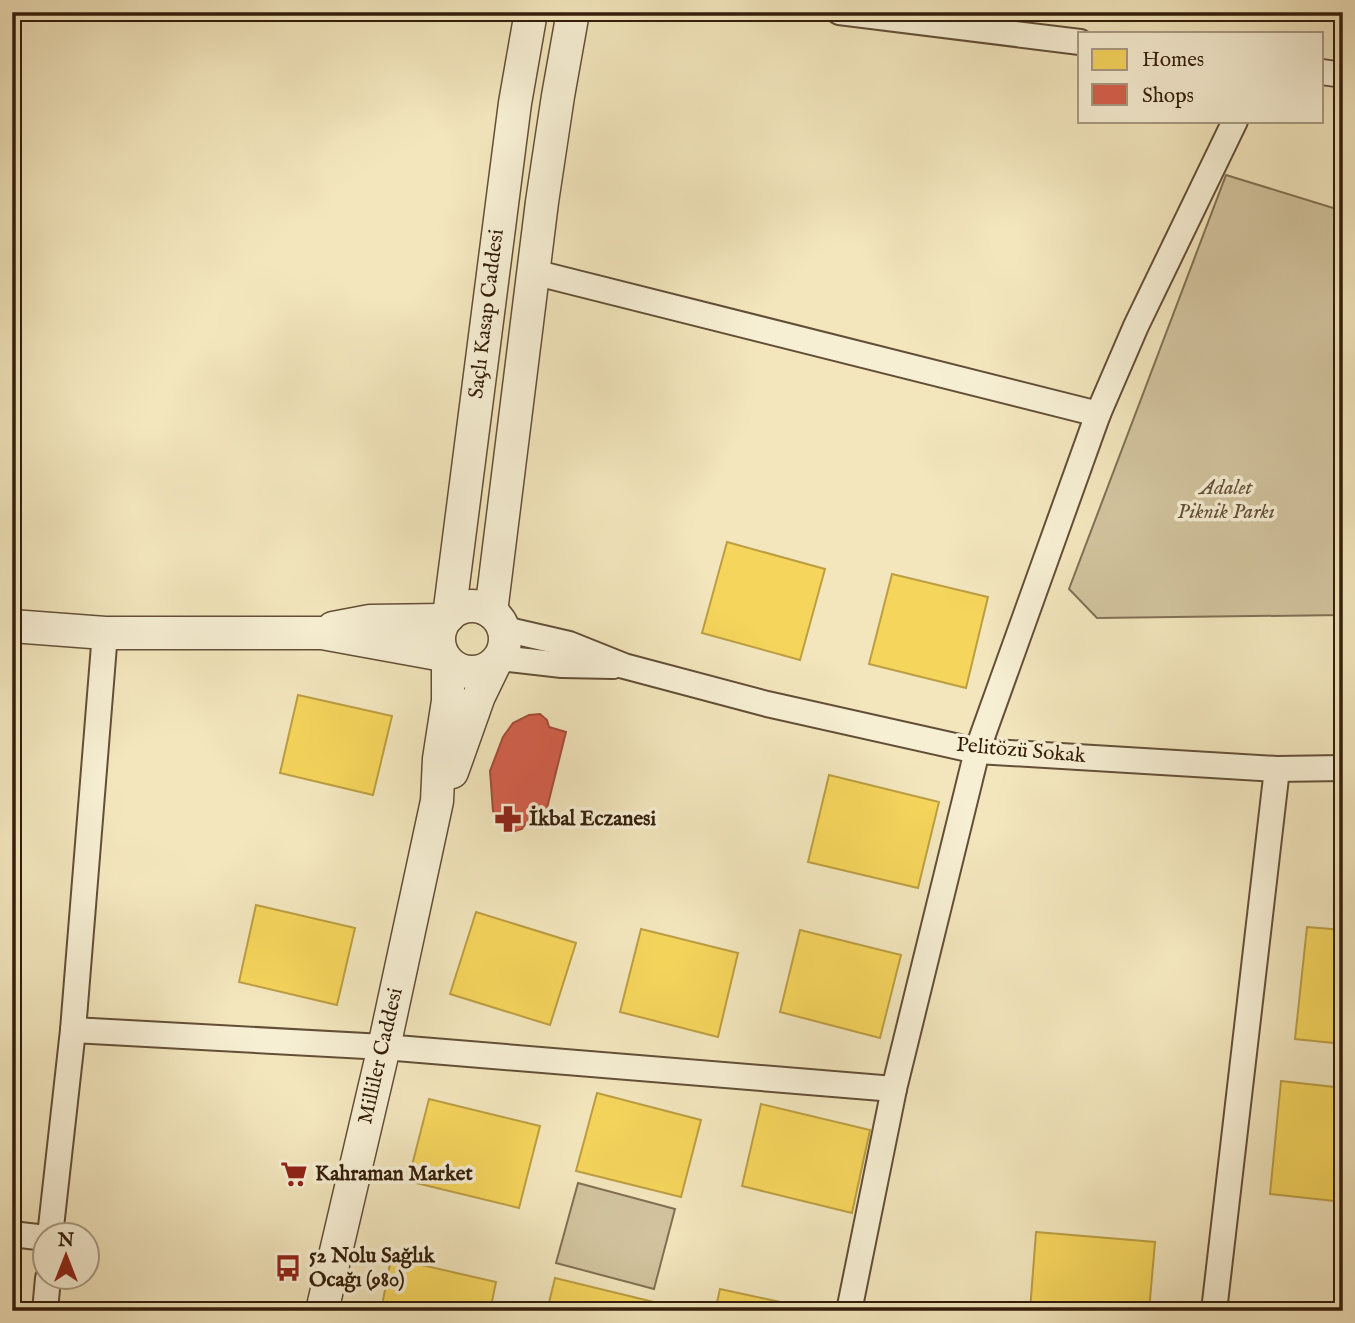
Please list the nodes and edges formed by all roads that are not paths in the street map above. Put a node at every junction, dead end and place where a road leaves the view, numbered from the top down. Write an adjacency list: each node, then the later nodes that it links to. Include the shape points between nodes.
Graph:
1 (531, 12): 10 (street, Saçlı Kasap Caddesi)
2 (573, 12): 8 (street, Saçlı Kasap Caddesi)
3 (839, 12): 4 (street)
4 (1078, 42)
5 (1324, 72): 6 (street)
6 (1343, 75)
7 (1235, 122): 9 (street)
8 (533, 272): 9 (street); 14 (street, Saçlı Kasap Caddesi)
9 (1098, 414): 16 (street)
10 (447, 618): 12 (street, via 370,621); 14 (street, via 469,606); 15 (street, Saçlı Kasap Caddesi, via 439,634)
11 (12, 626): 13 (street)
12 (322, 632): 13 (street); 15 (street)
13 (106, 633): 20 (street)
14 (497, 640): 15 (street, via 489,668 460,670); 16 (street, Pelitözü Sokak, via 562,666 624,666); 19 (street, Milliler Caddesi)
15 (445, 659): 19 (street, Milliler Caddesi, via 448,701)
16 (977, 751): 18 (street, Pelitözü Sokak); 22 (street)
17 (1343, 768): 18 (street, Pelitözü Sokak)
18 (1278, 769): 30 (street)
19 (437, 801): 21 (street, Milliler Caddesi)
20 (73, 1030): 21 (street); 23 (street)
21 (384, 1047): 22 (street); 28 (street, Milliler Caddesi)
22 (894, 1089): 29 (street)
23 (52, 1222)
24 (12, 1234): 25 (street)
25 (32, 1236)
26 (47, 1292): 27 (street)
27 (46, 1311)
28 (322, 1311)
29 (849, 1311)
30 (1214, 1311)

